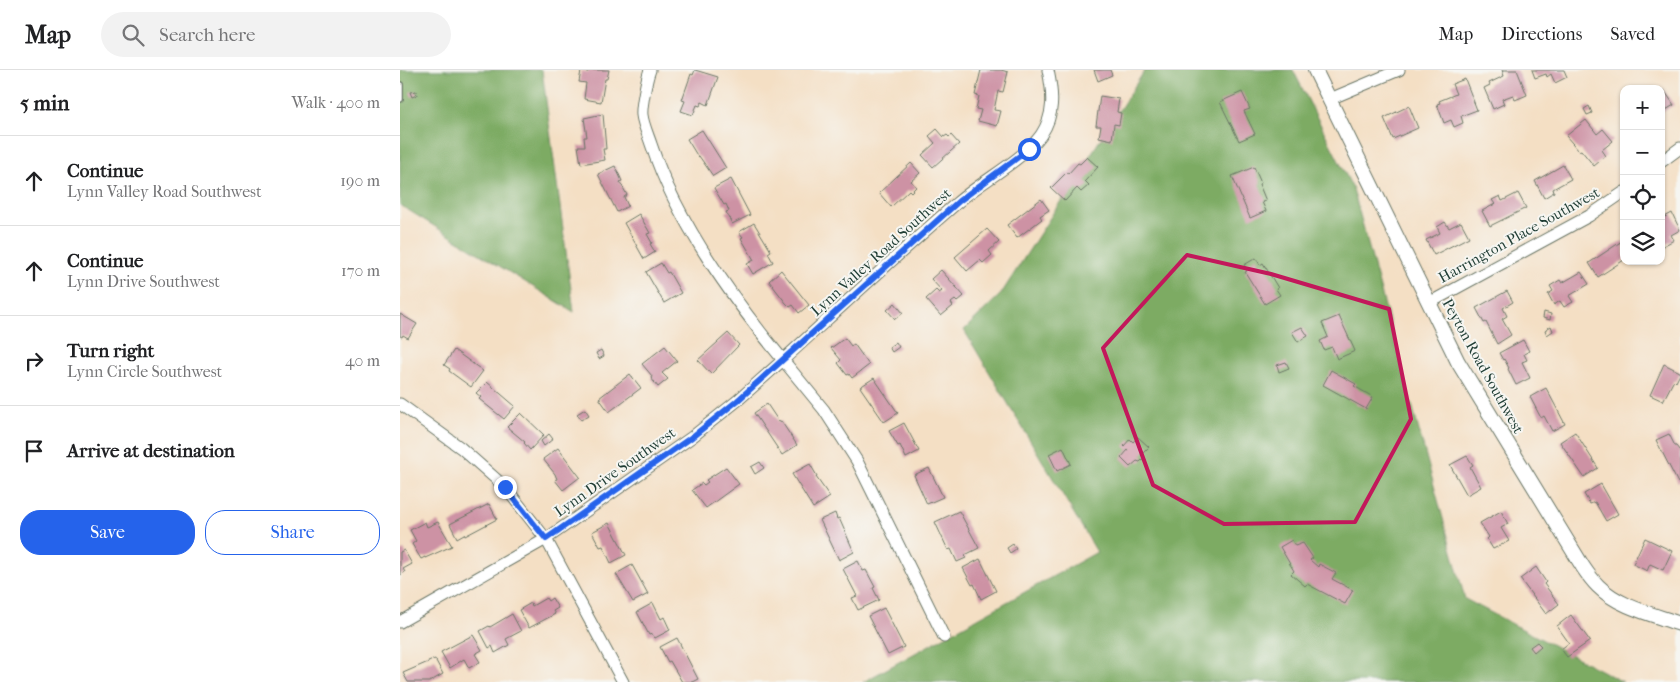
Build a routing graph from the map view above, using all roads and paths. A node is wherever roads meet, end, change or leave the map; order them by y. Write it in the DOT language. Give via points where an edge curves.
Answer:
graph roads {
  1 [pos="650,70"];
  2 [pos="1048,70"];
  3 [pos="1315,70"];
  4 [pos="1398,70"];
  5 [pos="400,84"];
  6 [pos="400,99"];
  7 [pos="1330,99"];
  8 [pos="1680,148"];
  9 [pos="1665,159"];
  10 [pos="1620,195"];
  11 [pos="1429,303"];
  12 [pos="783,360"];
  13 [pos="400,404"];
  14 [pos="546,539"];
  15 [pos="400,622"];
  16 [pos="1680,624"];
  17 [pos="944,637"];
  18 [pos="623,682"];
  1 -- 12 [label="street" via="642,115 670,190 728,289"];
  2 -- 12 [label="street, Lynn Valley Road Southwest" via="1053,93 1050,116 1041,135 1029,149 959,201"];
  3 -- 7 [label="street, Peyton Road Southwest"];
  4 -- 7 [label="street"];
  5 -- 6 [label="lane"];
  7 -- 11 [label="street, Peyton Road Southwest"];
  8 -- 9 [label="street"];
  10 -- 11 [label="street, Harrington Place Southwest" via="1589,216"];
  11 -- 16 [label="street, Peyton Road Southwest" via="1458,362 1582,567 1597,586 1614,598"];
  12 -- 14 [label="street, Lynn Drive Southwest" via="692,437"];
  12 -- 17 [label="street" via="824,410 857,461"];
  13 -- 14 [label="street" via="461,448 505,487"];
  14 -- 15 [label="street, Lynn Drive Southwest"];
  14 -- 18 [label="street"];
}
